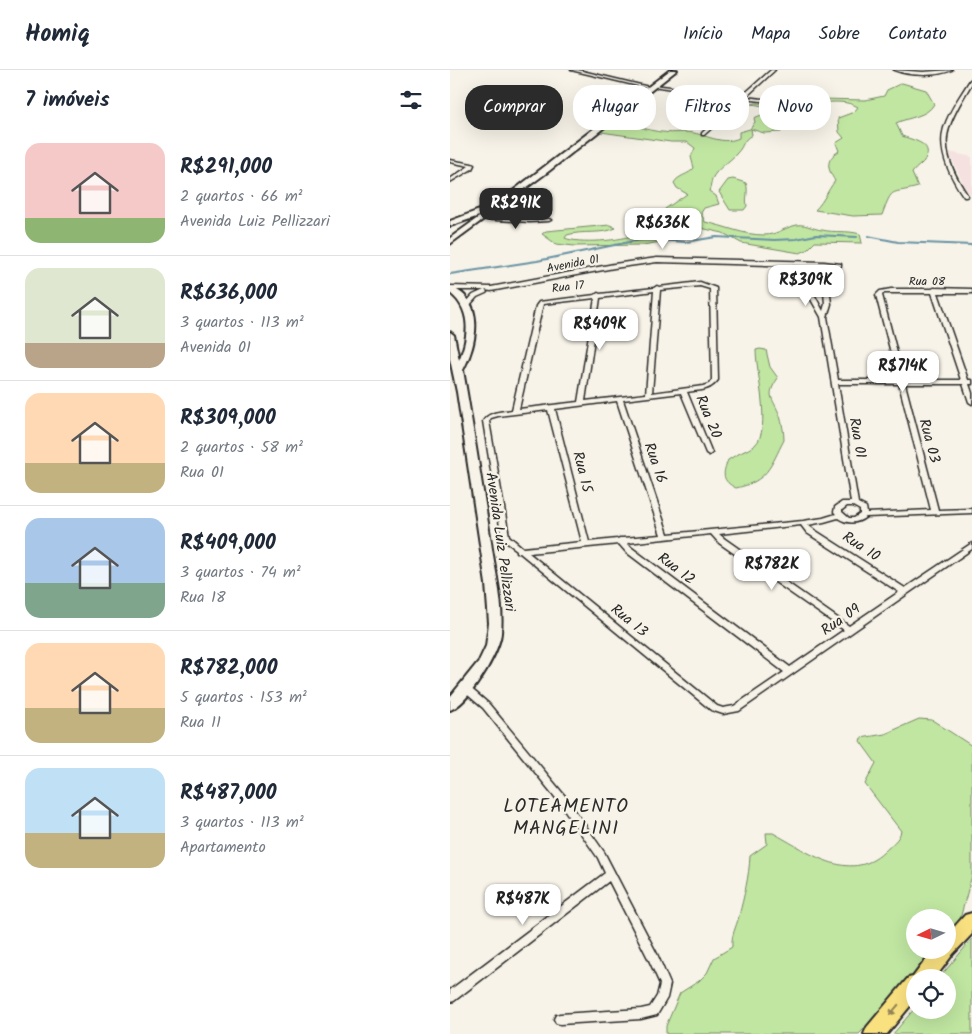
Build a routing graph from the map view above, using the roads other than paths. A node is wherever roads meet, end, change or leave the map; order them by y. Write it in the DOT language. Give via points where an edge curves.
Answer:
graph roads {
  1 [pos="573,70"];
  2 [pos="674,70"];
  3 [pos="773,70"];
  4 [pos="896,70"];
  5 [pos="950,70"];
  6 [pos="972,80"];
  7 [pos="643,85"];
  8 [pos="655,85"];
  9 [pos="749,92"];
  10 [pos="598,130"];
  11 [pos="708,130"];
  12 [pos="704,134"];
  13 [pos="450,161"];
  14 [pos="450,181"];
  15 [pos="966,196"];
  16 [pos="496,207"];
  17 [pos="481,218"];
  18 [pos="549,220"];
  19 [pos="450,224"];
  20 [pos="458,235"];
  21 [pos="450,242"];
  22 [pos="807,264"];
  23 [pos="824,264"];
  24 [pos="840,264"];
  25 [pos="810,283"];
  26 [pos="826,283"];
  27 [pos="450,288"];
  28 [pos="657,288"];
  29 [pos="491,289"];
  30 [pos="934,290"];
  31 [pos="972,290"];
  32 [pos="882,292"];
  33 [pos="598,295"];
  34 [pos="828,295"];
  35 [pos="812,296"];
  36 [pos="816,304"];
  37 [pos="828,304"];
  38 [pos="467,305"];
  39 [pos="824,317"];
  40 [pos="450,335"];
  41 [pos="451,339"];
  42 [pos="472,339"];
  43 [pos="458,370"];
  44 [pos="834,382"];
  45 [pos="900,382"];
  46 [pos="969,382"];
  47 [pos="684,391"];
  48 [pos="649,395"];
  49 [pos="619,399"];
  50 [pos="972,402"];
  51 [pos="581,404"];
  52 [pos="551,407"];
  53 [pos="515,412"];
  54 [pos="709,453"];
  55 [pos="855,504"];
  56 [pos="972,510"];
  57 [pos="935,511"];
  58 [pos="839,515"];
  59 [pos="864,515"];
  60 [pos="803,523"];
  61 [pos="713,532"];
  62 [pos="665,535"];
  63 [pos="620,540"];
  64 [pos="586,543"];
  65 [pos="972,545"];
  66 [pos="520,551"];
  67 [pos="905,592"];
  68 [pos="848,630"];
  69 [pos="790,672"];
  70 [pos="464,688"];
  71 [pos="450,705"];
  72 [pos="722,711"];
  73 [pos="611,874"];
  74 [pos="972,921"];
  75 [pos="956,938"];
  76 [pos="938,959"];
  77 [pos="929,969"];
  78 [pos="450,997"];
  79 [pos="906,997"];
  80 [pos="560,1019"];
  81 [pos="874,1034"];
  1 -- 7 [label="street"];
  2 -- 8 [label="main road"];
  3 -- 9 [label="street"];
  4 -- 5 [label="street" via="932,74"];
  6 -- 15 [label="street" via="946,130 946,154"];
  10 -- 16 [label="main road"];
  11 -- 12 [label="street"];
  13 -- 14 [label="street" via="472,165"];
  16 -- 17 [label="main road"];
  16 -- 19 [label="main road"];
  17 -- 18 [label="street"];
  17 -- 20 [label="main road"];
  19 -- 20 [label="main road" via="462,227"];
  20 -- 21 [label="main road"];
  22 -- 23 [label="street, Avenida 01"];
  22 -- 25 [label="street"];
  22 -- 29 [label="street, Avenida 01" via="657,260"];
  23 -- 24 [label="street, Avenida 01"];
  23 -- 26 [label="street"];
  25 -- 26 [label="street"];
  25 -- 35 [label="street"];
  26 -- 34 [label="street"];
  27 -- 29 [label="street, Avenida 01"];
  27 -- 38 [label="main road"];
  28 -- 33 [label="street, Rua 17"];
  28 -- 47 [label="street, Rua 17" via="700,284 710,285 715,290 714,383"];
  28 -- 48 [label="street"];
  29 -- 38 [label="street, Avenida 01" via="475,296"];
  30 -- 31 [label="street, Rua 08"];
  30 -- 32 [label="street, Rua 08"];
  30 -- 46 [label="street"];
  32 -- 45 [label="street, Rua 03" via="879,295"];
  33 -- 51 [label="street"];
  33 -- 53 [label="street, Rua 17" via="549,300 539,306"];
  34 -- 35 [label="street"];
  34 -- 37 [label="street"];
  35 -- 36 [label="street"];
  36 -- 37 [label="street"];
  36 -- 39 [label="street"];
  37 -- 39 [label="street"];
  38 -- 42 [label="main road"];
  39 -- 44 [label="street, Rua 01"];
  40 -- 41 [label="main road, Avenida Luiz Pellizzari"];
  41 -- 42 [label="main road"];
  41 -- 43 [label="main road, Avenida Luiz Pellizzari"];
  42 -- 43 [label="main road"];
  43 -- 70 [label="main road, Avenida Luiz Pellizzari" via="496,628 488,658"];
  44 -- 45 [label="street"];
  44 -- 55 [label="street, Rua 01"];
  45 -- 46 [label="street"];
  45 -- 57 [label="street, Rua 03"];
  46 -- 50 [label="street"];
  47 -- 48 [label="street"];
  47 -- 54 [label="street, Rua 20"];
  48 -- 49 [label="street"];
  49 -- 51 [label="street"];
  49 -- 62 [label="street, Rua 16"];
  51 -- 52 [label="street"];
  52 -- 53 [label="street"];
  52 -- 64 [label="street, Rua 15"];
  53 -- 66 [label="street, Rua 13" via="490,417 486,421 505,537"];
  55 -- 58 [label="street" via="841,506"];
  55 -- 59 [label="street" via="863,509"];
  56 -- 57 [label="street"];
  57 -- 59 [label="street"];
  58 -- 59 [label="street" via="852,520"];
  58 -- 60 [label="street"];
  60 -- 61 [label="street"];
  60 -- 67 [label="street, Rua 10" via="810,531"];
  61 -- 62 [label="street"];
  61 -- 68 [label="street" via="722,542"];
  62 -- 63 [label="street"];
  63 -- 64 [label="street"];
  63 -- 69 [label="street, Rua 12"];
  64 -- 66 [label="street"];
  65 -- 67 [label="street, Rua 09"];
  66 -- 72 [label="street, Rua 13" via="714,708"];
  67 -- 68 [label="street, Rua 09"];
  68 -- 69 [label="street, Rua 09"];
  69 -- 72 [label="street, Rua 09" via="736,709"];
  70 -- 71 [label="main road, Avenida Luiz Pellizzari"];
  70 -- 73 [label="street" via="486,706 562,799"];
  73 -- 78 [label="street"];
  73 -- 80 [label="street" via="664,984 662,998 653,1011 641,1014"];
  74 -- 75 [label="highway"];
  76 -- 77 [label="highway"];
  79 -- 81 [label="highway, one-way"];
}
